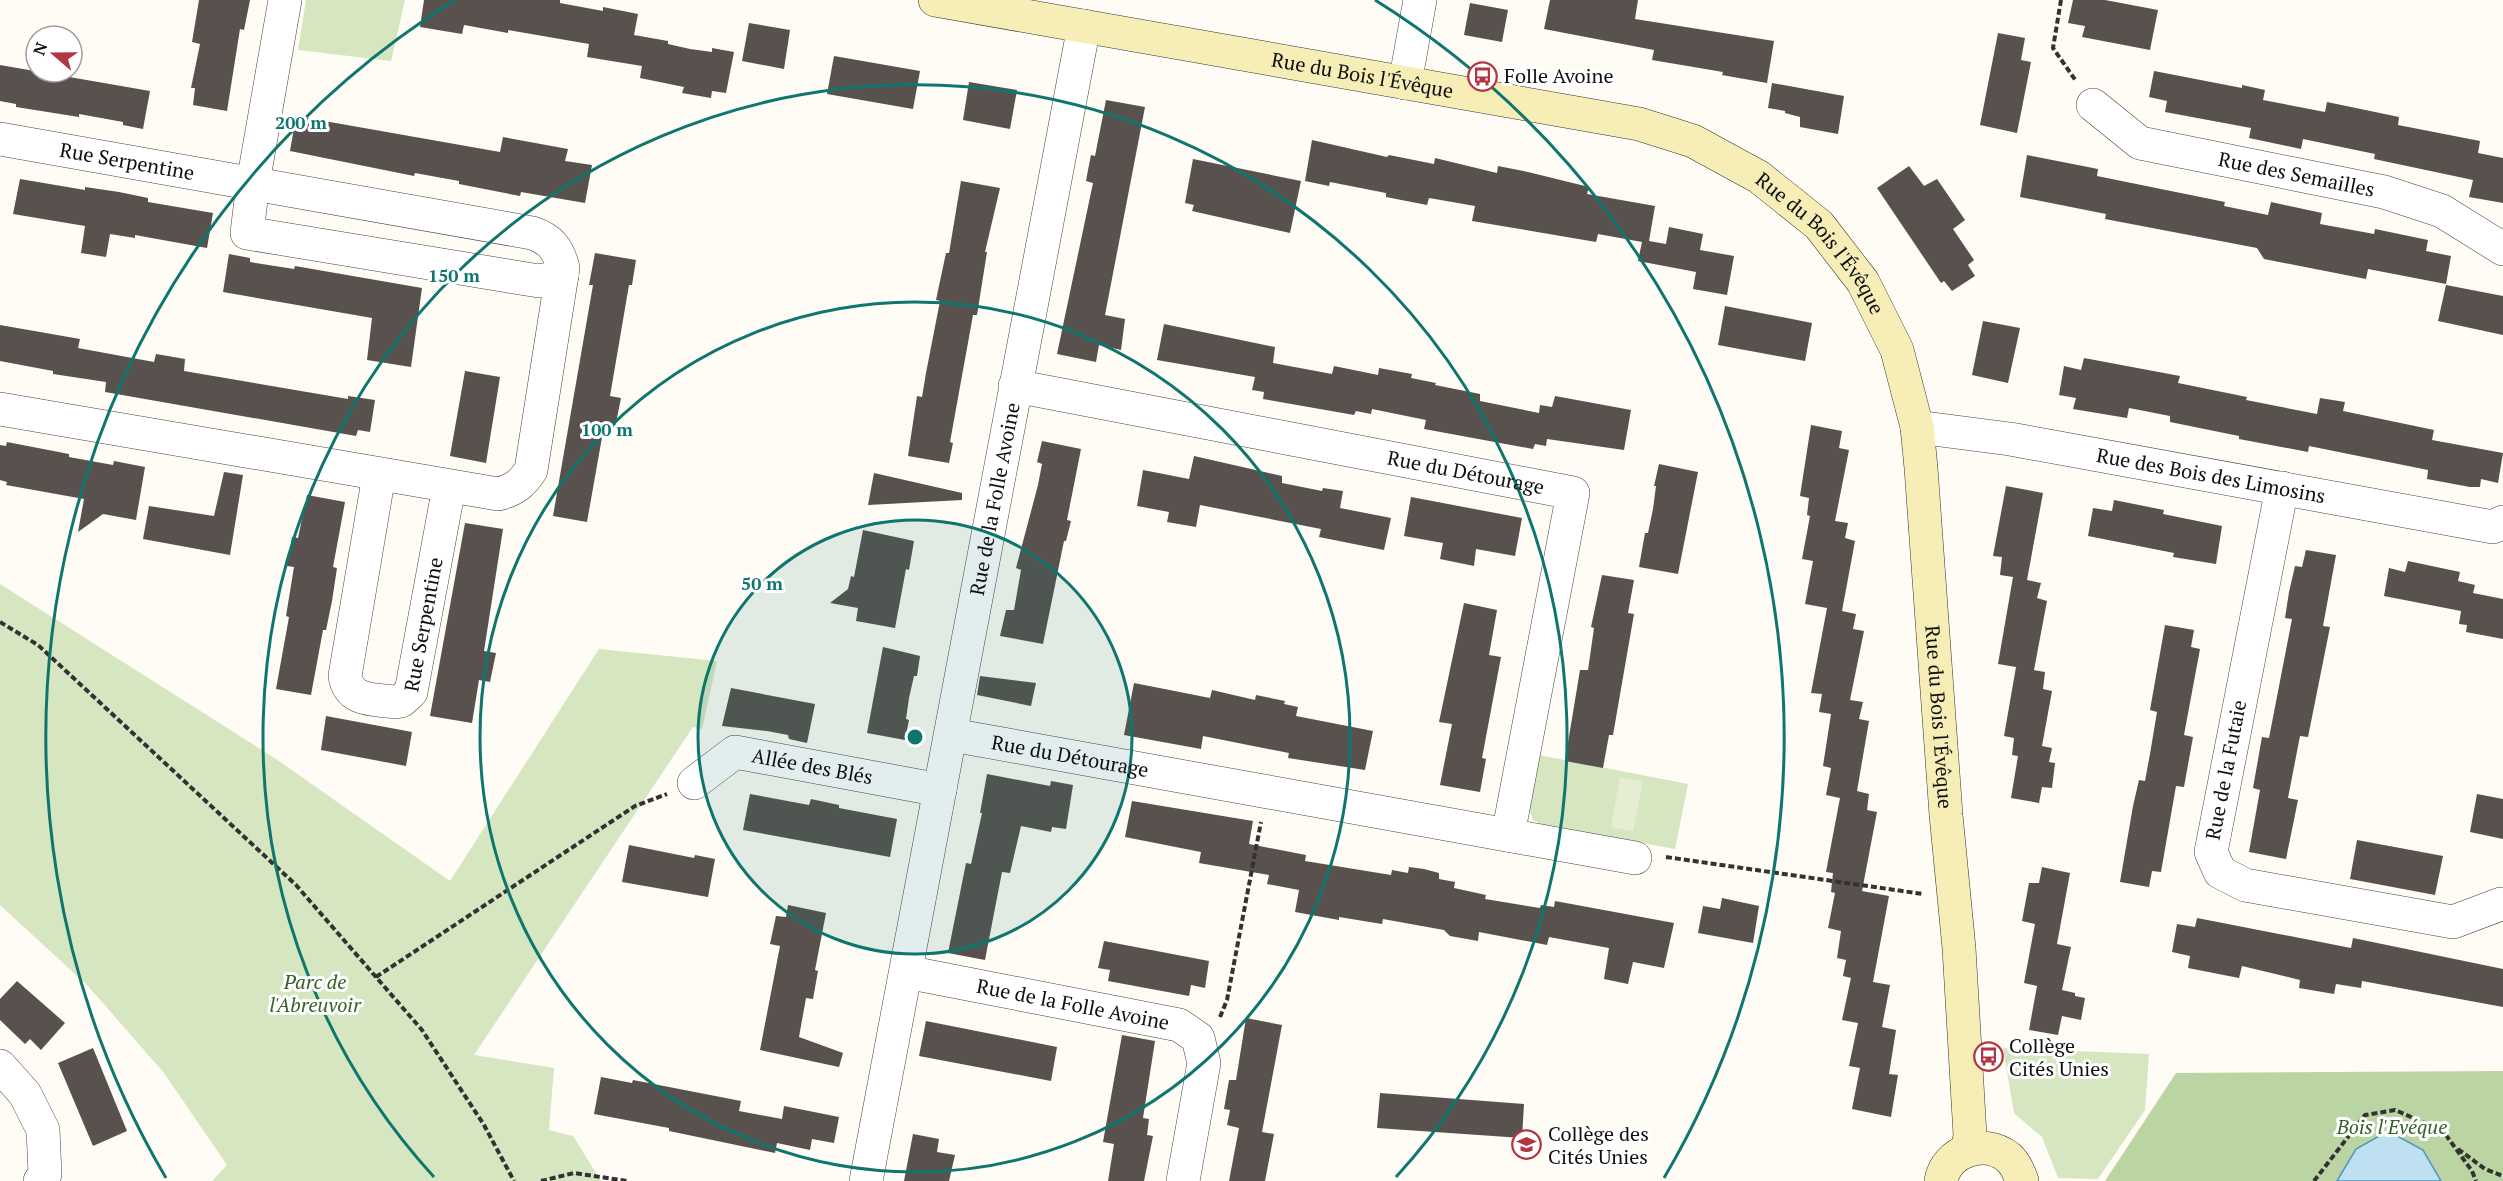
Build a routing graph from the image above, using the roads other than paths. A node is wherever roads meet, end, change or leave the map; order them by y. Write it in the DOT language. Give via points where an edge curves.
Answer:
graph roads {
  1 [pos="285,0"];
  2 [pos="935,0"];
  3 [pos="1420,0"];
  4 [pos="1084,26"];
  5 [pos="1405,83"];
  6 [pos="2093,105"];
  7 [pos="0,139"];
  8 [pos="253,183"];
  9 [pos="2503,249"];
  10 [pos="562,276"];
  11 [pos="1015,386"];
  12 [pos="0,409"];
  13 [pos="1917,427"];
  14 [pos="379,475"];
  15 [pos="449,487"];
  16 [pos="2282,488"];
  17 [pos="2500,528"];
  18 [pos="952,735"];
  19 [pos="694,783"];
  20 [pos="940,790"];
  21 [pos="1508,835"];
  22 [pos="1635,858"];
  23 [pos="2500,904"];
  24 [pos="906,972"];
  25 [pos="0,1066"];
  26 [pos="1968,1149"];
  27 [pos="40,1181"];
  28 [pos="866,1181"];
  29 [pos="1183,1181"];
  30 [pos="1941,1181"];
  31 [pos="2022,1181"];
  1 -- 8 [label="street"];
  2 -- 4 [label="street, Rue du Bois l'Évêque"];
  3 -- 5 [label="street"];
  4 -- 5 [label="street, Rue du Bois l'Évêque"];
  4 -- 11 [label="street, Rue de la Folle Avoine"];
  5 -- 13 [label="street, Rue du Bois l'Évêque" via="1639,124 1693,141 1759,177 1819,225 1863,282 1897,350"];
  6 -- 9 [label="street, Rue des Semailles" via="2140,143 2384,192 2442,211"];
  7 -- 8 [label="street, Rue Serpentine"];
  8 -- 10 [label="street, Rue Serpentine" via="532,232 550,241 557,250"];
  8 -- 10 [label="street" via="247,232 539,281"];
  10 -- 15 [label="street, Rue Serpentine" via="531,470 522,483 498,494"];
  11 -- 18 [label="street, Rue de la Folle Avoine"];
  11 -- 21 [label="street, Rue du Détourage" via="1573,493"];
  12 -- 14 [label="street, Rue Serpentine"];
  13 -- 16 [label="street, Rue des Bois des Limosins" via="2010,439"];
  13 -- 26 [label="street, Rue du Bois l'Évêque" via="1959,948"];
  14 -- 15 [label="street, Rue Serpentine"];
  14 -- 15 [label="street, Rue Serpentine" via="345,676 348,689 357,696 395,702 411,692"];
  16 -- 17 [label="street, Rue des Bois des Limosins"];
  16 -- 23 [label="street, Rue de la Futaie" via="2211,852 2220,872 2245,885 2453,922"];
  18 -- 20 [label="street, Rue de la Folle Avoine"];
  18 -- 21 [label="street, Rue du Détourage"];
  19 -- 20 [label="street, Allée des Blés" via="735,752"];
  20 -- 24 [label="street, Rue de la Folle Avoine"];
  21 -- 22 [label="street, Rue du Détourage"];
  24 -- 28 [label="street, Rue de la Folle Avoine"];
  24 -- 29 [label="street, Rue de la Folle Avoine" via="1179,1025 1198,1038 1204,1063"];
  25 -- 27 [label="street" via="25,1094 43,1130 45,1173"];
  26 -- 30 [label="street" via="1947,1165"];
  26 -- 31 [label="street" via="1982,1147 2008,1157"];
}
